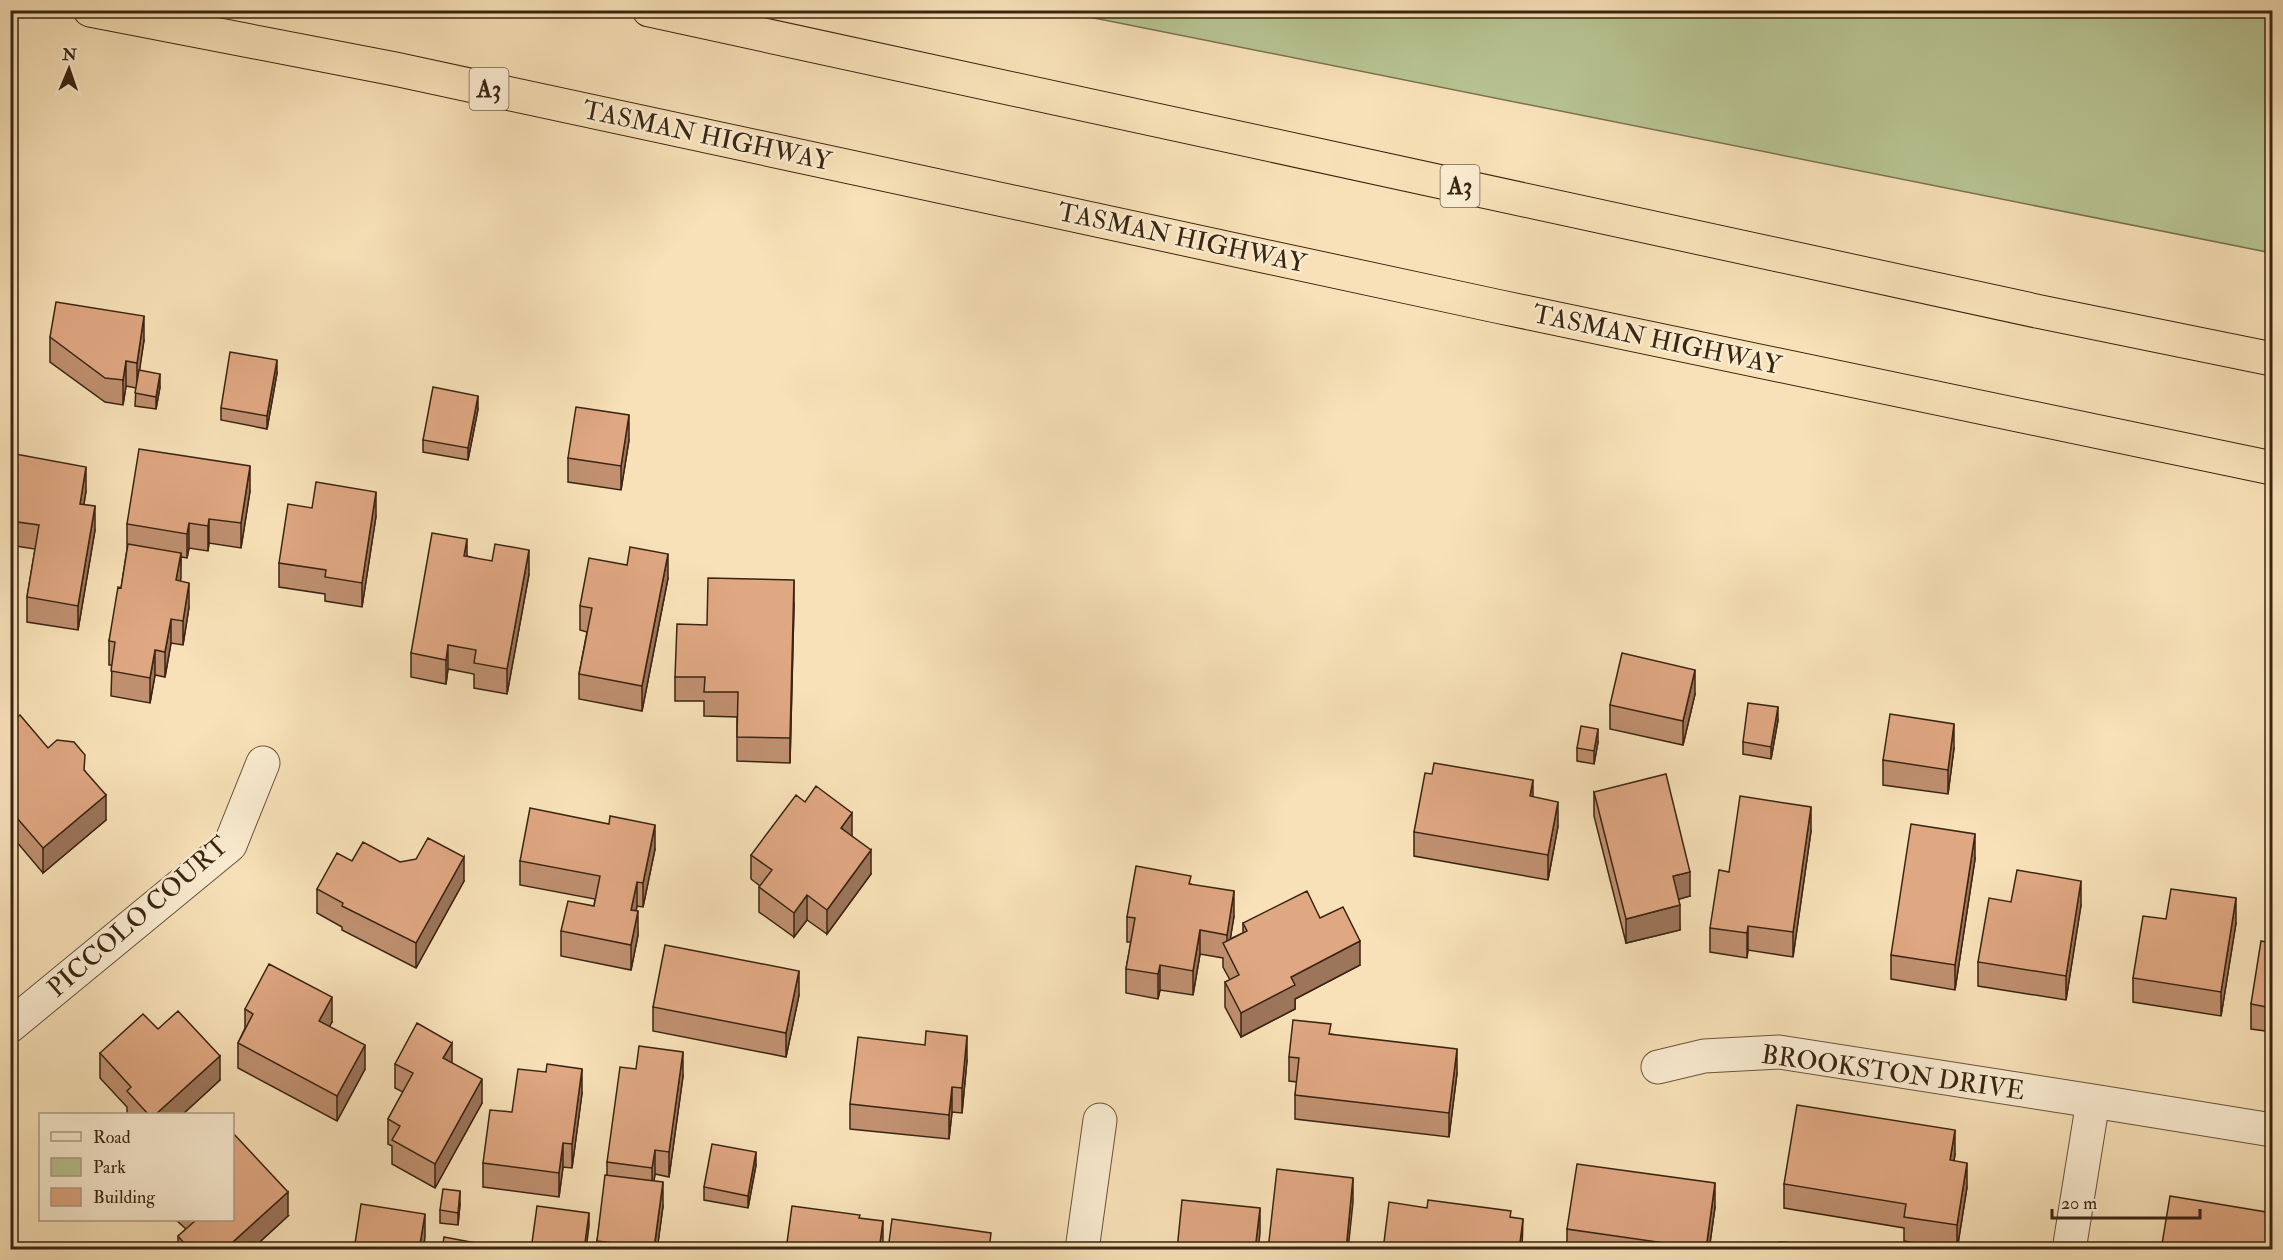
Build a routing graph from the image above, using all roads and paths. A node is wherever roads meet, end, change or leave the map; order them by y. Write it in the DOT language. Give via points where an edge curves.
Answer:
graph roads {
  1 [pos="90,10"];
  2 [pos="649,10"];
  3 [pos="2272,359"];
  4 [pos="2272,468"];
  5 [pos="263,763"];
  6 [pos="10,1026"];
  7 [pos="1658,1067"];
  8 [pos="2093,1101"];
  9 [pos="1100,1120"];
  10 [pos="2272,1130"];
  11 [pos="1082,1250"];
  12 [pos="2068,1250"];
  1 -- 4 [label="highway, TASMAN HIGHWAY / A3" via="395,69"];
  2 -- 3 [label="highway, A3"];
  5 -- 6 [label="street, PICCOLO COURT" via="230,844"];
  7 -- 8 [label="street, BROOKSTON DRIVE" via="1704,1056 1779,1052"];
  8 -- 10 [label="street, BROOKSTON DRIVE"];
  8 -- 12 [label="street"];
  9 -- 11 [label="street"];
}
